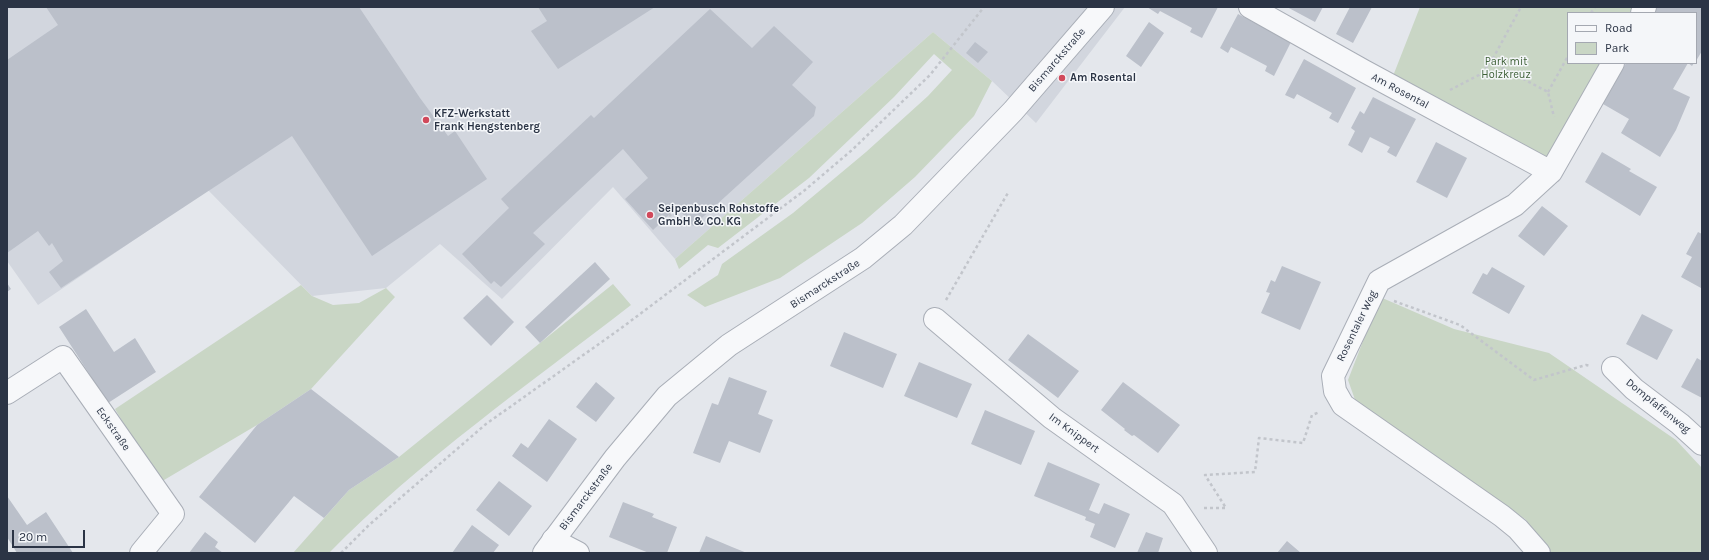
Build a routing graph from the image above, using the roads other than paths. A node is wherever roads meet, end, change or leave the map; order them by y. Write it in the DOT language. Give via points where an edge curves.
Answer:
graph roads {
  1 [pos="1103,7"];
  2 [pos="1250,7"];
  3 [pos="1612,64"];
  4 [pos="1551,172"];
  5 [pos="935,319"];
  6 [pos="1613,368"];
  7 [pos="7,393"];
  8 [pos="1702,444"];
  9 [pos="548,546"];
  10 [pos="141,553"];
  11 [pos="578,553"];
  12 [pos="1206,553"];
  13 [pos="1539,553"];
  1 -- 9 [label="street, Bismarckstraße" via="1013,111 903,225 863,258 729,345 667,396 615,458"];
  2 -- 4 [label="street, Am Rosental"];
  3 -- 4 [label="street, Rosentaler Weg"];
  4 -- 13 [label="street, Rosentaler Weg" via="1515,205 1379,281 1333,376 1335,391 1343,405 1502,516 1518,529"];
  5 -- 12 [label="street, Im Knippert" via="1052,418 1173,504"];
  6 -- 8 [label="street, Dompfaffenweg" via="1634,389"];
  7 -- 10 [label="street, Eckstraße" via="63,357 173,514"];
  9 -- 11 [label="street"];
}
